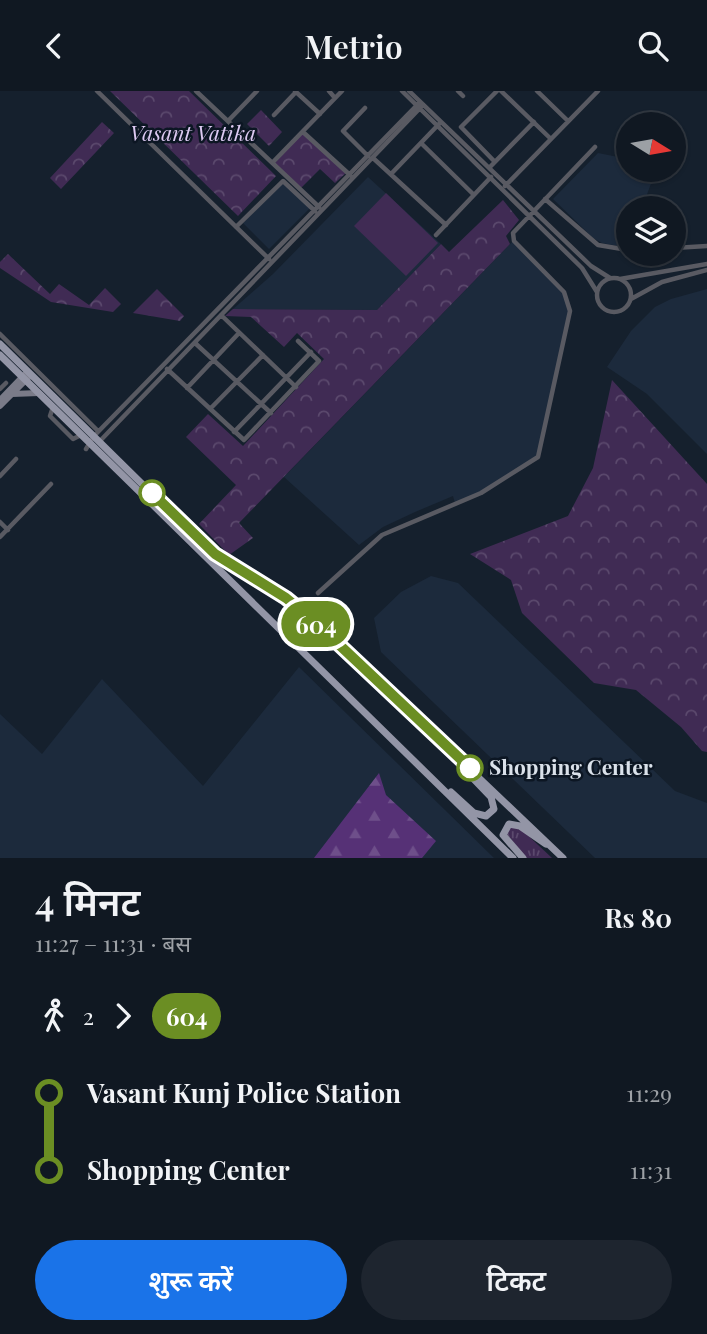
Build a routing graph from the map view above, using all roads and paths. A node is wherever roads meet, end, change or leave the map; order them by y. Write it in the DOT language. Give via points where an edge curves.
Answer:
graph roads {
  1 [pos="97,91"];
  2 [pos="197,91"];
  3 [pos="257,91"];
  4 [pos="296,91"];
  5 [pos="329,91"];
  6 [pos="342,91"];
  7 [pos="402,91"];
  8 [pos="409,91"];
  9 [pos="458,91"];
  10 [pos="501,91"];
  11 [pos="537,91"];
  12 [pos="598,91"];
  13 [pos="463,96"];
  14 [pos="335,98"];
  15 [pos="420,105"];
  16 [pos="365,108"];
  17 [pos="320,114"];
  18 [pos="274,115"];
  19 [pos="228,121"];
  20 [pos="568,121"];
  21 [pos="534,123"];
  22 [pos="439,124"];
  23 [pos="303,132"];
  24 [pos="551,139"];
  25 [pos="421,143"];
  26 [pos="595,147"];
  27 [pos="370,157"];
  28 [pos="273,162"];
  29 [pos="495,162"];
  30 [pos="489,168"];
  31 [pos="391,174"];
  32 [pos="350,175"];
  33 [pos="492,175"];
  34 [pos="504,187"];
  35 [pos="474,195"];
  36 [pos="545,199"];
  37 [pos="317,209"];
  38 [pos="532,213"];
  39 [pos="446,225"];
  40 [pos="236,226"];
  41 [pos="436,235"];
  42 [pos="707,246"];
  43 [pos="686,247"];
  44 [pos="616,248"];
  45 [pos="269,259"];
  46 [pos="707,264"];
  47 [pos="707,270"];
  48 [pos="610,278"];
  49 [pos="620,279"];
  50 [pos="597,292"];
  51 [pos="631,299"];
  52 [pos="221,315"];
  53 [pos="203,330"];
  54 [pos="239,333"];
  55 [pos="0,334"];
  56 [pos="298,341"];
  57 [pos="195,343"];
  58 [pos="0,344"];
  59 [pos="311,352"];
  60 [pos="0,355"];
  61 [pos="262,355"];
  62 [pos="213,360"];
  63 [pos="166,368"];
  64 [pos="27,377"];
  65 [pos="286,378"];
  66 [pos="237,382"];
  67 [pos="6,383"];
  68 [pos="296,387"];
  69 [pos="187,388"];
  70 [pos="0,389"];
  71 [pos="39,393"];
  72 [pos="12,394"];
  73 [pos="0,400"];
  74 [pos="59,402"];
  75 [pos="261,404"];
  76 [pos="0,406"];
  77 [pos="210,409"];
  78 [pos="271,413"];
  79 [pos="234,432"];
  80 [pos="94,439"];
  81 [pos="16,459"];
  82 [pos="0,476"];
  83 [pos="51,484"];
  84 [pos="0,522"];
  85 [pos="8,530"];
  86 [pos="0,537"];
  87 [pos="318,593"];
  88 [pos="427,731"];
  89 [pos="410,757"];
  90 [pos="551,846"];
  91 [pos="513,858"];
  92 [pos="523,858"];
  93 [pos="563,858"];
  1 -- 40 [label="street"];
  2 -- 19 [label="street"];
  3 -- 19 [label="street"];
  4 -- 17 [label="street"];
  4 -- 18 [label="street"];
  5 -- 14 [label="street"];
  6 -- 14 [label="street"];
  7 -- 15 [label="street"];
  8 -- 15 [label="street"];
  9 -- 13 [label="street"];
  10 -- 21 [label="street"];
  10 -- 29 [label="street" via="461,127"];
  11 -- 20 [label="street"];
  12 -- 20 [label="street"];
  14 -- 17 [label="street"];
  15 -- 22 [label="street"];
  15 -- 27 [label="street"];
  16 -- 27 [label="street" via="344,131"];
  17 -- 23 [label="street"];
  19 -- 28 [label="street"];
  20 -- 24 [label="street"];
  21 -- 24 [label="street"];
  21 -- 29 [label="street"];
  22 -- 25 [label="street"];
  22 -- 30 [label="street"];
  22 -- 33 [label="street"];
  23 -- 28 [label="street"];
  23 -- 32 [label="street"];
  24 -- 34 [label="street"];
  25 -- 31 [label="street"];
  25 -- 35 [label="street"];
  26 -- 36 [label="street"];
  27 -- 31 [label="street"];
  27 -- 32 [label="street"];
  27 -- 52 [label="street"];
  28 -- 37 [label="street"];
  29 -- 30 [label="street"];
  30 -- 33 [label="street"];
  31 -- 39 [label="street"];
  32 -- 37 [label="street"];
  33 -- 34 [label="street"];
  33 -- 35 [label="street"];
  34 -- 38 [label="street"];
  35 -- 39 [label="street"];
  36 -- 38 [label="street"];
  36 -- 44 [label="street" via="598,245"];
  37 -- 40 [label="street" via="283,181"];
  37 -- 45 [label="street"];
  38 -- 48 [label="street"];
  38 -- 50 [label="street" via="582,268"];
  38 -- 87 [label="street" via="515,230 514,241 564,292 570,311 538,457 481,493 382,535"];
  39 -- 41 [label="street"];
  40 -- 45 [label="street"];
  42 -- 43 [label="street"];
  45 -- 53 [label="street"];
  46 -- 49 [label="street"];
  47 -- 51 [label="street" via="662,282"];
  48 -- 49 [label="street"];
  48 -- 50 [label="street"];
  49 -- 51 [label="street" via="629,287"];
  50 -- 51 [label="street" via="599,304 610,312 624,309"];
  52 -- 53 [label="street"];
  52 -- 54 [label="street"];
  53 -- 57 [label="street"];
  53 -- 63 [label="street"];
  54 -- 61 [label="street"];
  54 -- 62 [label="street"];
  55 -- 64 [label="street"];
  56 -- 59 [label="street"];
  57 -- 62 [label="street"];
  57 -- 63 [label="street"];
  58 -- 64 [label="main road"];
  59 -- 65 [label="street"];
  59 -- 68 [label="street" via="319,361"];
  60 -- 64 [label="main road"];
  61 -- 65 [label="street"];
  61 -- 66 [label="street"];
  62 -- 66 [label="street"];
  62 -- 69 [label="street"];
  63 -- 69 [label="street"];
  63 -- 80 [label="street"];
  63 -- 80 [label="street"];
  64 -- 71 [label="main road"];
  64 -- 72 [label="street"];
  64 -- 73 [label="street"];
  64 -- 74 [label="main road"];
  65 -- 68 [label="street"];
  65 -- 75 [label="street"];
  66 -- 75 [label="street"];
  66 -- 77 [label="street"];
  67 -- 70 [label="street"];
  68 -- 78 [label="street"];
  69 -- 77 [label="street"];
  71 -- 72 [label="street"];
  71 -- 74 [label="main road"];
  72 -- 76 [label="street"];
  74 -- 80 [label="main road"];
  74 -- 80 [label="main road" via="81,435"];
  75 -- 78 [label="street"];
  75 -- 79 [label="street"];
  77 -- 79 [label="street"];
  78 -- 79 [label="street" via="246,439"];
  80 -- 88 [label="main road" via="201,542 291,602"];
  80 -- 89 [label="main road"];
  81 -- 82 [label="street"];
  83 -- 85 [label="street"];
  84 -- 85 [label="street"];
  85 -- 86 [label="street"];
  88 -- 89 [label="main road" via="491,797 494,809 486,816 474,813"];
  88 -- 90 [label="main road"];
  89 -- 91 [label="main road"];
  90 -- 92 [label="main road" via="509,824 503,835"];
  90 -- 93 [label="main road"];
}
